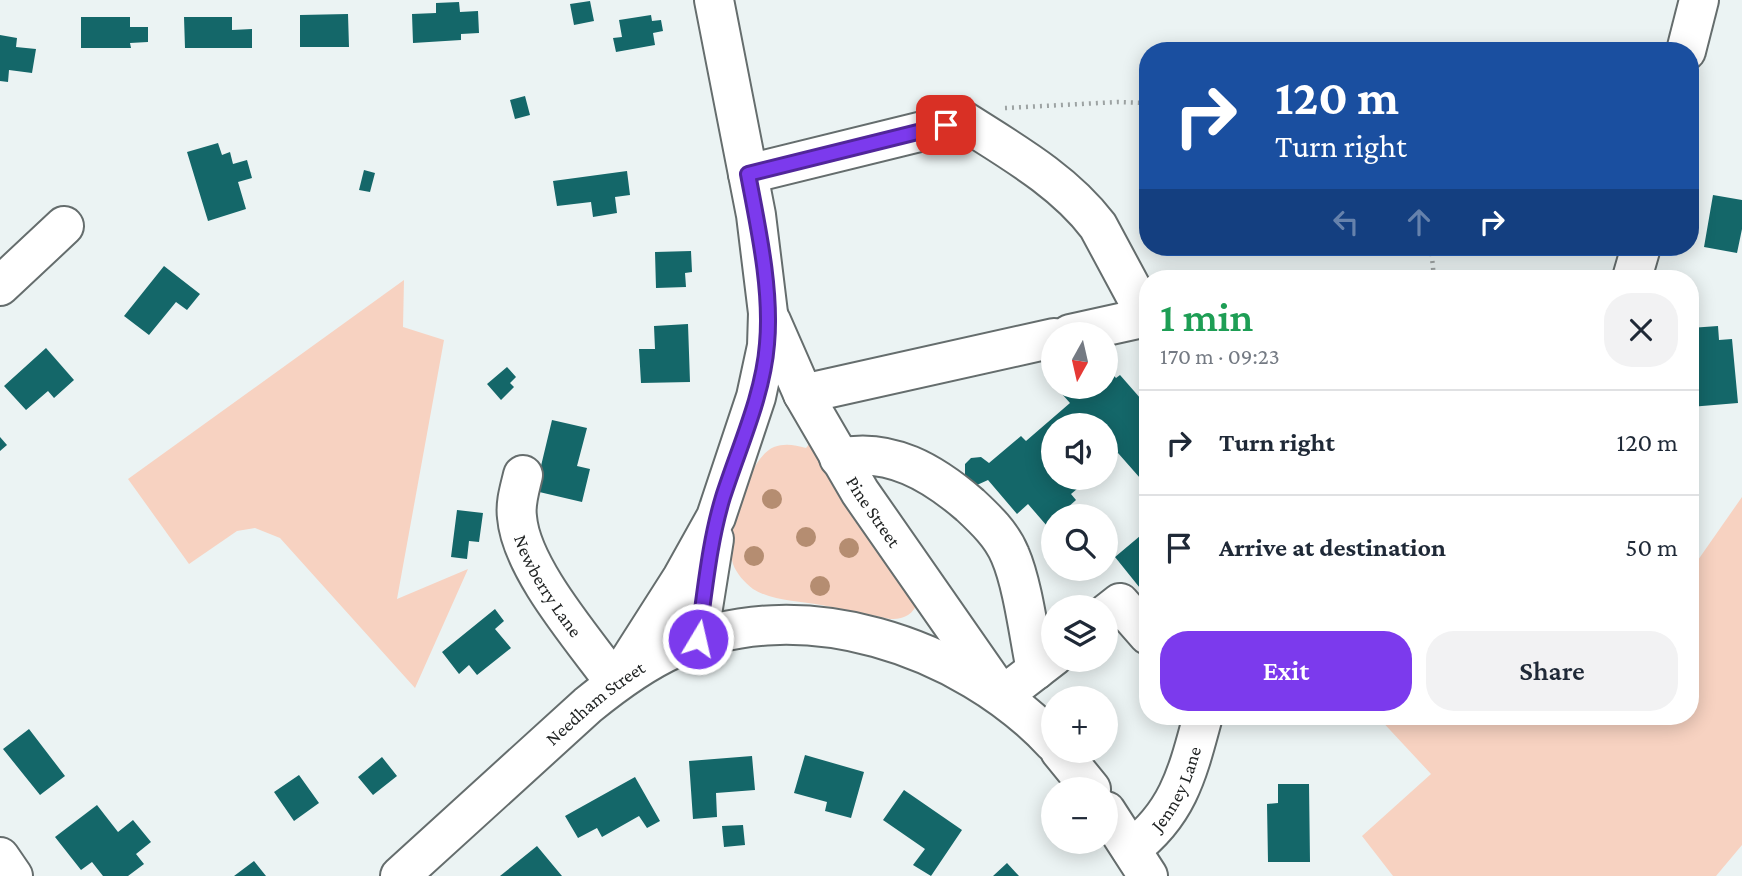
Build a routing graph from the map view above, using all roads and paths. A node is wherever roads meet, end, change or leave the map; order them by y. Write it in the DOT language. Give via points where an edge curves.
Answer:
graph roads {
  1 [pos="713,0"];
  2 [pos="1699,0"];
  3 [pos="1688,42"];
  4 [pos="1139,103"];
  5 [pos="964,121"];
  6 [pos="748,174"];
  7 [pos="64,226"];
  8 [pos="0,286"];
  9 [pos="1139,303"];
  10 [pos="768,313"];
  11 [pos="1139,320"];
  12 [pos="1118,324"];
  13 [pos="1041,341"];
  14 [pos="803,394"];
  15 [pos="839,458"];
  16 [pos="523,475"];
  17 [pos="723,499"];
  18 [pos="1118,605"];
  19 [pos="1139,625"];
  20 [pos="698,639"];
  21 [pos="1041,653"];
  22 [pos="1041,665"];
  23 [pos="615,683"];
  24 [pos="1002,696"];
  25 [pos="1201,725"];
  26 [pos="1041,731"];
  27 [pos="1070,763"];
  28 [pos="1081,777"];
  29 [pos="1118,829"];
  30 [pos="0,857"];
  31 [pos="1140,863"];
  32 [pos="13,876"];
  33 [pos="400,876"];
  1 -- 6 [label="street, Pine Street"];
  2 -- 3 [label="street"];
  4 -- 5 [label="path" via="1000,108"];
  5 -- 6 [label="street"];
  5 -- 9 [label="street" via="1059,187 1089,214"];
  6 -- 10 [label="street, Pine Street"];
  7 -- 8 [label="street"];
  10 -- 14 [label="street, Pine Street"];
  10 -- 17 [label="street, Pine Street" via="761,379"];
  11 -- 12 [label="street"];
  13 -- 14 [label="street"];
  14 -- 15 [label="street, Pine Street"];
  15 -- 21 [label="street" via="878,456 912,465 946,485 992,527 1010,554"];
  15 -- 24 [label="street, Pine Street"];
  16 -- 23 [label="street, Newberry Lane" via="516,516 528,556"];
  17 -- 20 [label="street, Pine Street"];
  17 -- 23 [label="street, Pine Street" via="686,571"];
  18 -- 19 [label="street"];
  20 -- 23 [label="street, Needham Street" via="652,659"];
  20 -- 24 [label="street, Needham Street" via="759,625 839,630 933,658"];
  22 -- 24 [label="street"];
  23 -- 33 [label="street, Needham Street"];
  24 -- 26 [label="street, Needham Street"];
  25 -- 31 [label="street, Jenney Lane" via="1174,803 1155,829"];
  27 -- 28 [label="street"];
  29 -- 31 [label="street"];
  30 -- 32 [label="street"];
}
